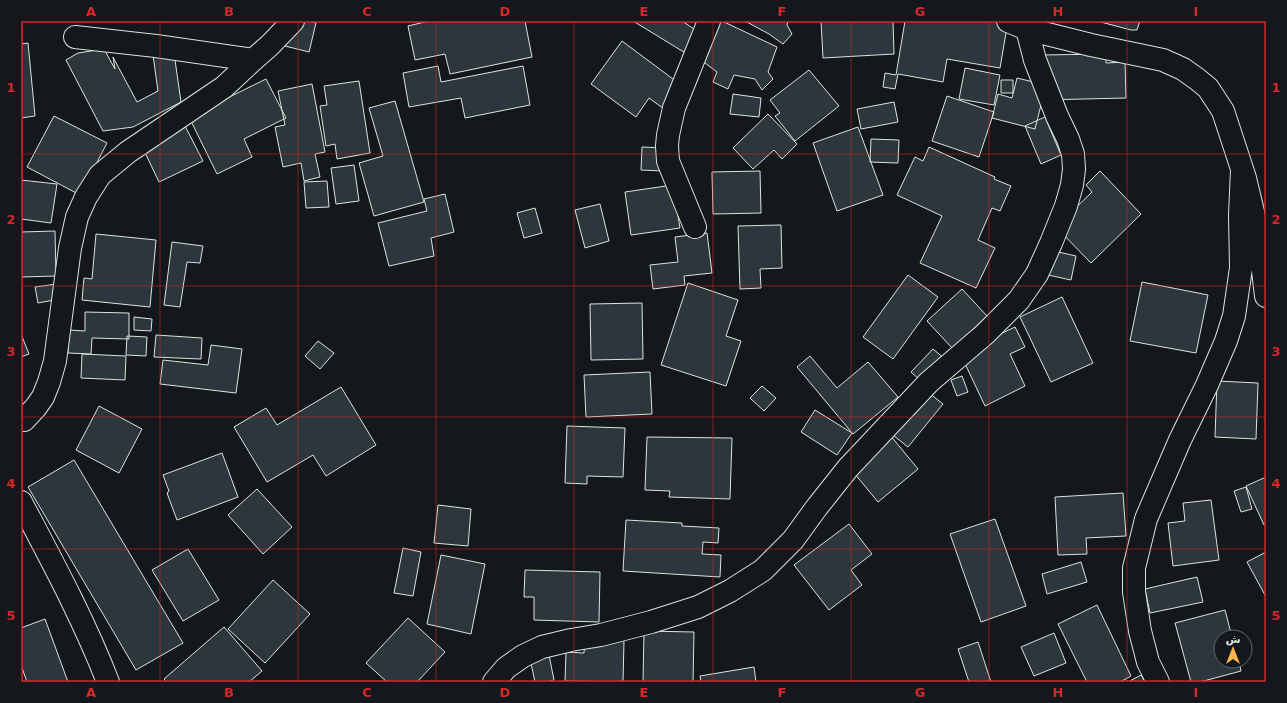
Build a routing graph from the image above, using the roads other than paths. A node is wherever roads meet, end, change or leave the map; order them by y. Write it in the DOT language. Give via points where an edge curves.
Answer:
graph roads {
  1 [pos="293,21"];
  2 [pos="709,21"];
  3 [pos="1018,25"];
  4 [pos="75,36"];
  5 [pos="253,60"];
  6 [pos="1242,169"];
  7 [pos="695,227"];
  8 [pos="1266,296"];
  9 [pos="22,423"];
  10 [pos="21,502"];
  11 [pos="108,682"];
  12 [pos="494,682"];
  13 [pos="1158,682"];
  1 -- 5 [label="street"];
  2 -- 7 [label="street" via="674,108 667,146 668,160"];
  3 -- 6 [label="street" via="1091,45 1163,60 1183,69 1208,88 1223,111"];
  3 -- 12 [label="street" via="1068,139 1074,169 1066,206 1051,243 1037,274 1019,300 985,334 929,382 848,468 793,540 763,570 698,607 651,622 542,648 506,668"];
  4 -- 5 [label="street"];
  5 -- 9 [label="street" via="224,87 128,152 100,175 76,216 55,361 49,382 43,397"];
  6 -- 8 [label="street" via="1259,237"];
  6 -- 13 [label="street" via="1241,268 1234,316 1207,385 1146,519 1134,568 1134,592 1140,631 1148,662"];
  10 -- 11 [label="street" via="72,600"];
}
